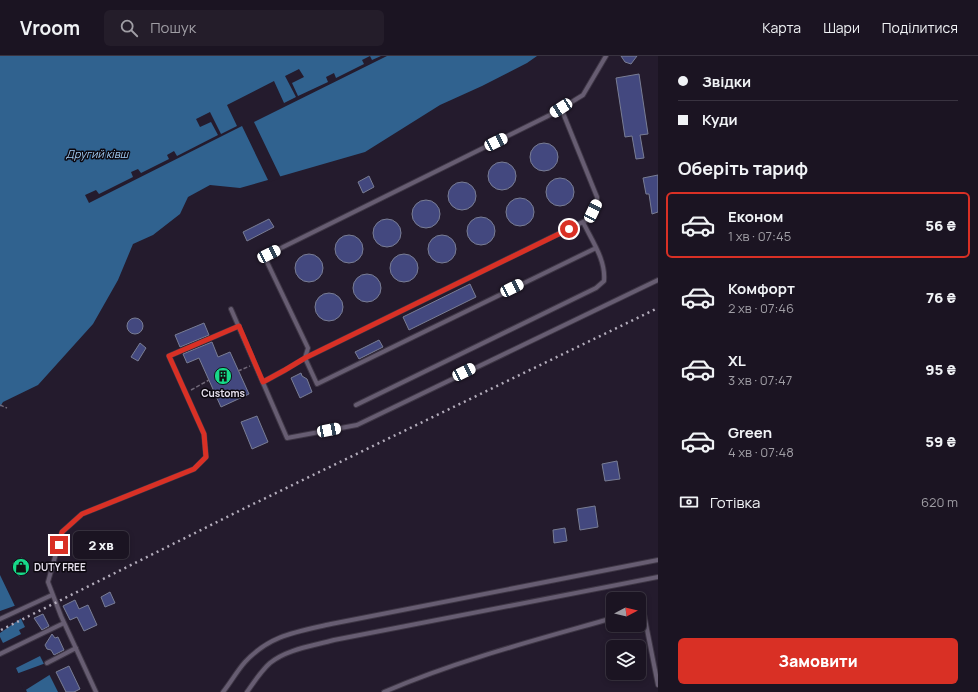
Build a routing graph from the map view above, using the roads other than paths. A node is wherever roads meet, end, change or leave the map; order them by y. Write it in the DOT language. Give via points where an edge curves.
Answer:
graph roads {
  1 [pos="606,56"];
  2 [pos="561,108"];
  3 [pos="583,222"];
  4 [pos="596,248"];
  5 [pos="658,280"];
  6 [pos="232,309"];
  7 [pos="239,326"];
  8 [pos="305,358"];
  9 [pos="263,382"];
  10 [pos="356,405"];
  11 [pos="658,560"];
  12 [pos="658,578"];
  13 [pos="52,595"];
  14 [pos="0,619"];
  15 [pos="606,620"];
  16 [pos="64,624"];
  17 [pos="646,624"];
  18 [pos="76,648"];
  19 [pos="0,654"];
  20 [pos="47,663"];
  21 [pos="658,685"];
  22 [pos="96,692"];
  23 [pos="223,692"];
  24 [pos="247,692"];
  25 [pos="384,692"];
  1 -- 2 [label="lane" via="583,95"];
  2 -- 3 [label="lane" via="597,197 597,203 589,219"];
  2 -- 8 [label="lane" via="269,254 267,262 308,348"];
  3 -- 4 [label="lane"];
  3 -- 8 [label="lane"];
  4 -- 8 [label="lane" via="317,384"];
  4 -- 10 [label="lane" via="605,272 604,281 596,288"];
  5 -- 9 [label="lane" via="357,425 287,438"];
  6 -- 7 [label="lane"];
  7 -- 9 [label="lane"];
  7 -- 13 [label="lane" via="169,356 204,434 206,457 194,469 82,514 62,532 48,582"];
  8 -- 9 [label="lane"];
  11 -- 23 [label="lane" via="281,636 254,654"];
  12 -- 24 [label="lane" via="334,640 290,652 270,663"];
  13 -- 14 [label="lane"];
  13 -- 16 [label="lane"];
  15 -- 25 [label="lane" via="470,660"];
  16 -- 18 [label="lane"];
  16 -- 19 [label="lane"];
  17 -- 21 [label="lane"];
  18 -- 20 [label="lane"];
  18 -- 22 [label="lane"];
}
